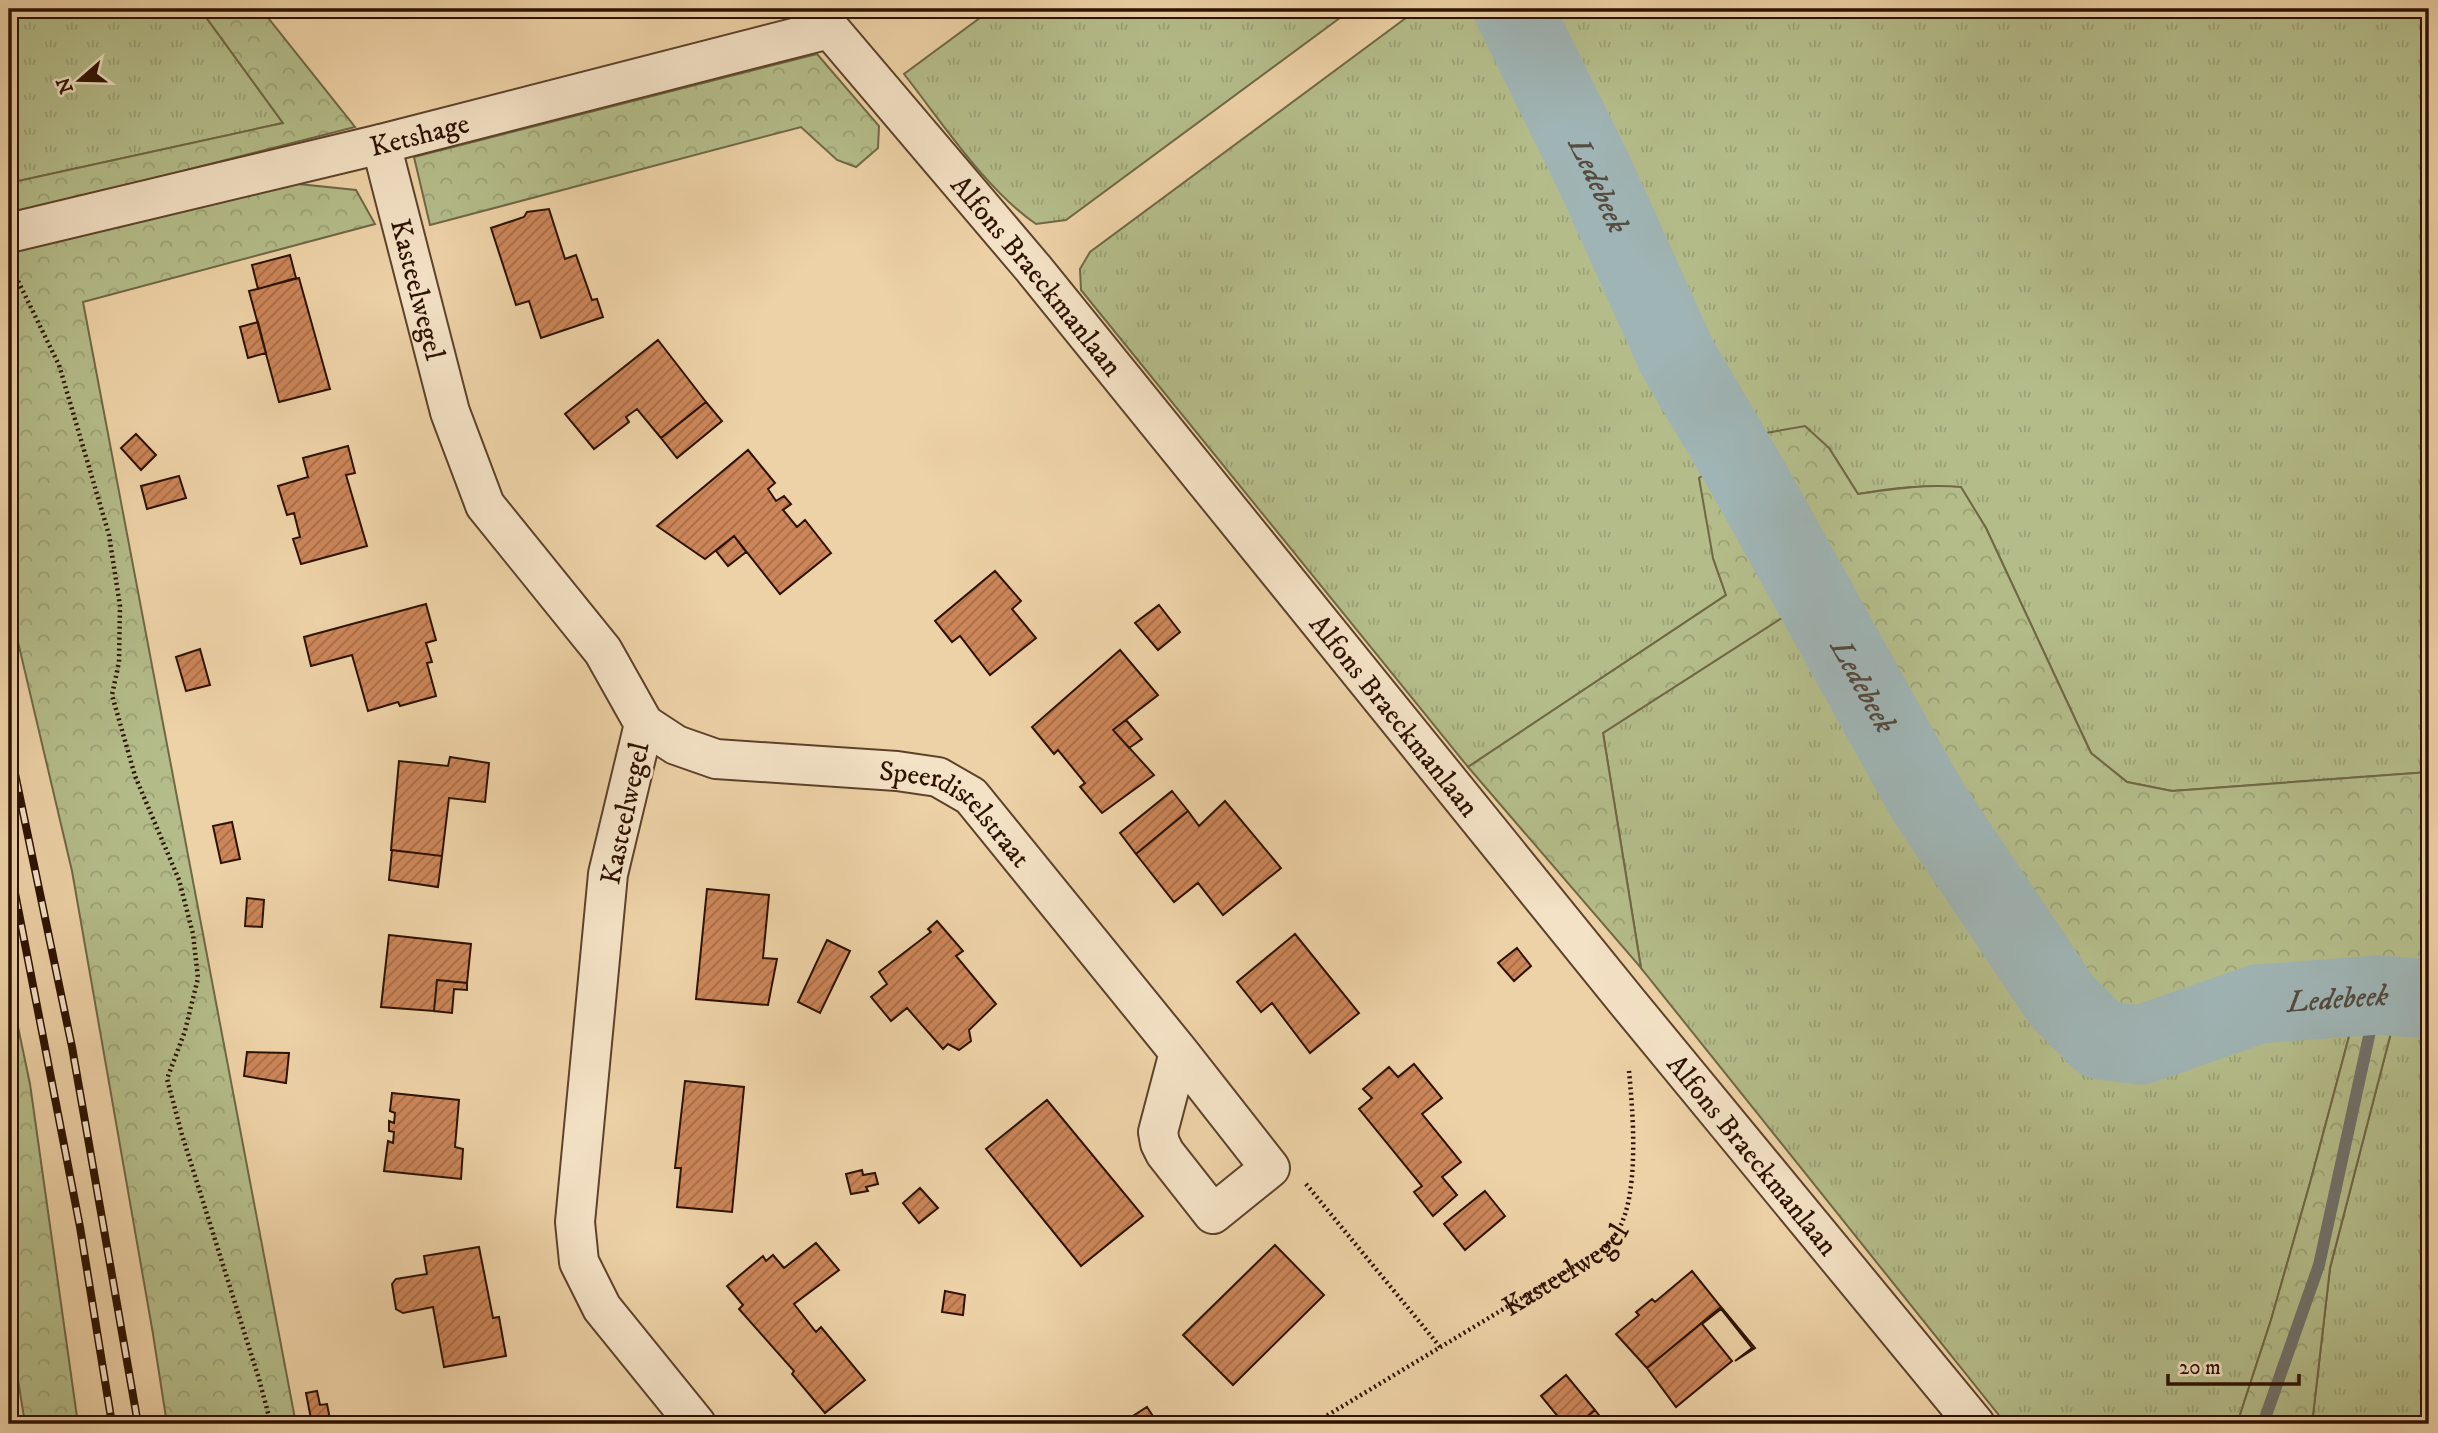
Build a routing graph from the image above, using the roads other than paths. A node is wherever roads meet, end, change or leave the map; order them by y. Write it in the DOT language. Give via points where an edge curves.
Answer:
graph roads {
  1 [pos="821,19"];
  2 [pos="381,144"];
  3 [pos="9,233"];
  4 [pos="644,724"];
  5 [pos="1179,1052"];
  6 [pos="696,1424"];
  7 [pos="1975,1424"];
  1 -- 2 [label="street, Ketshage"];
  1 -- 7 [label="street, Alfons Braeckmanlaan" via="1033,268"];
  2 -- 3 [label="street, Ketshage"];
  2 -- 4 [label="street, Kasteelwegel" via="450,412 485,505 603,651"];
  4 -- 5 [label="street, Speerdistelstraat" via="676,745 716,759 897,771 938,777 971,796"];
  4 -- 6 [label="street, Kasteelwegel" via="608,874 575,1222 579,1262 602,1308"];
  5 -- 5 [label="street, Speerdistelstraat" via="1158,1132 1160,1143 1213,1214 1270,1168"];
}
